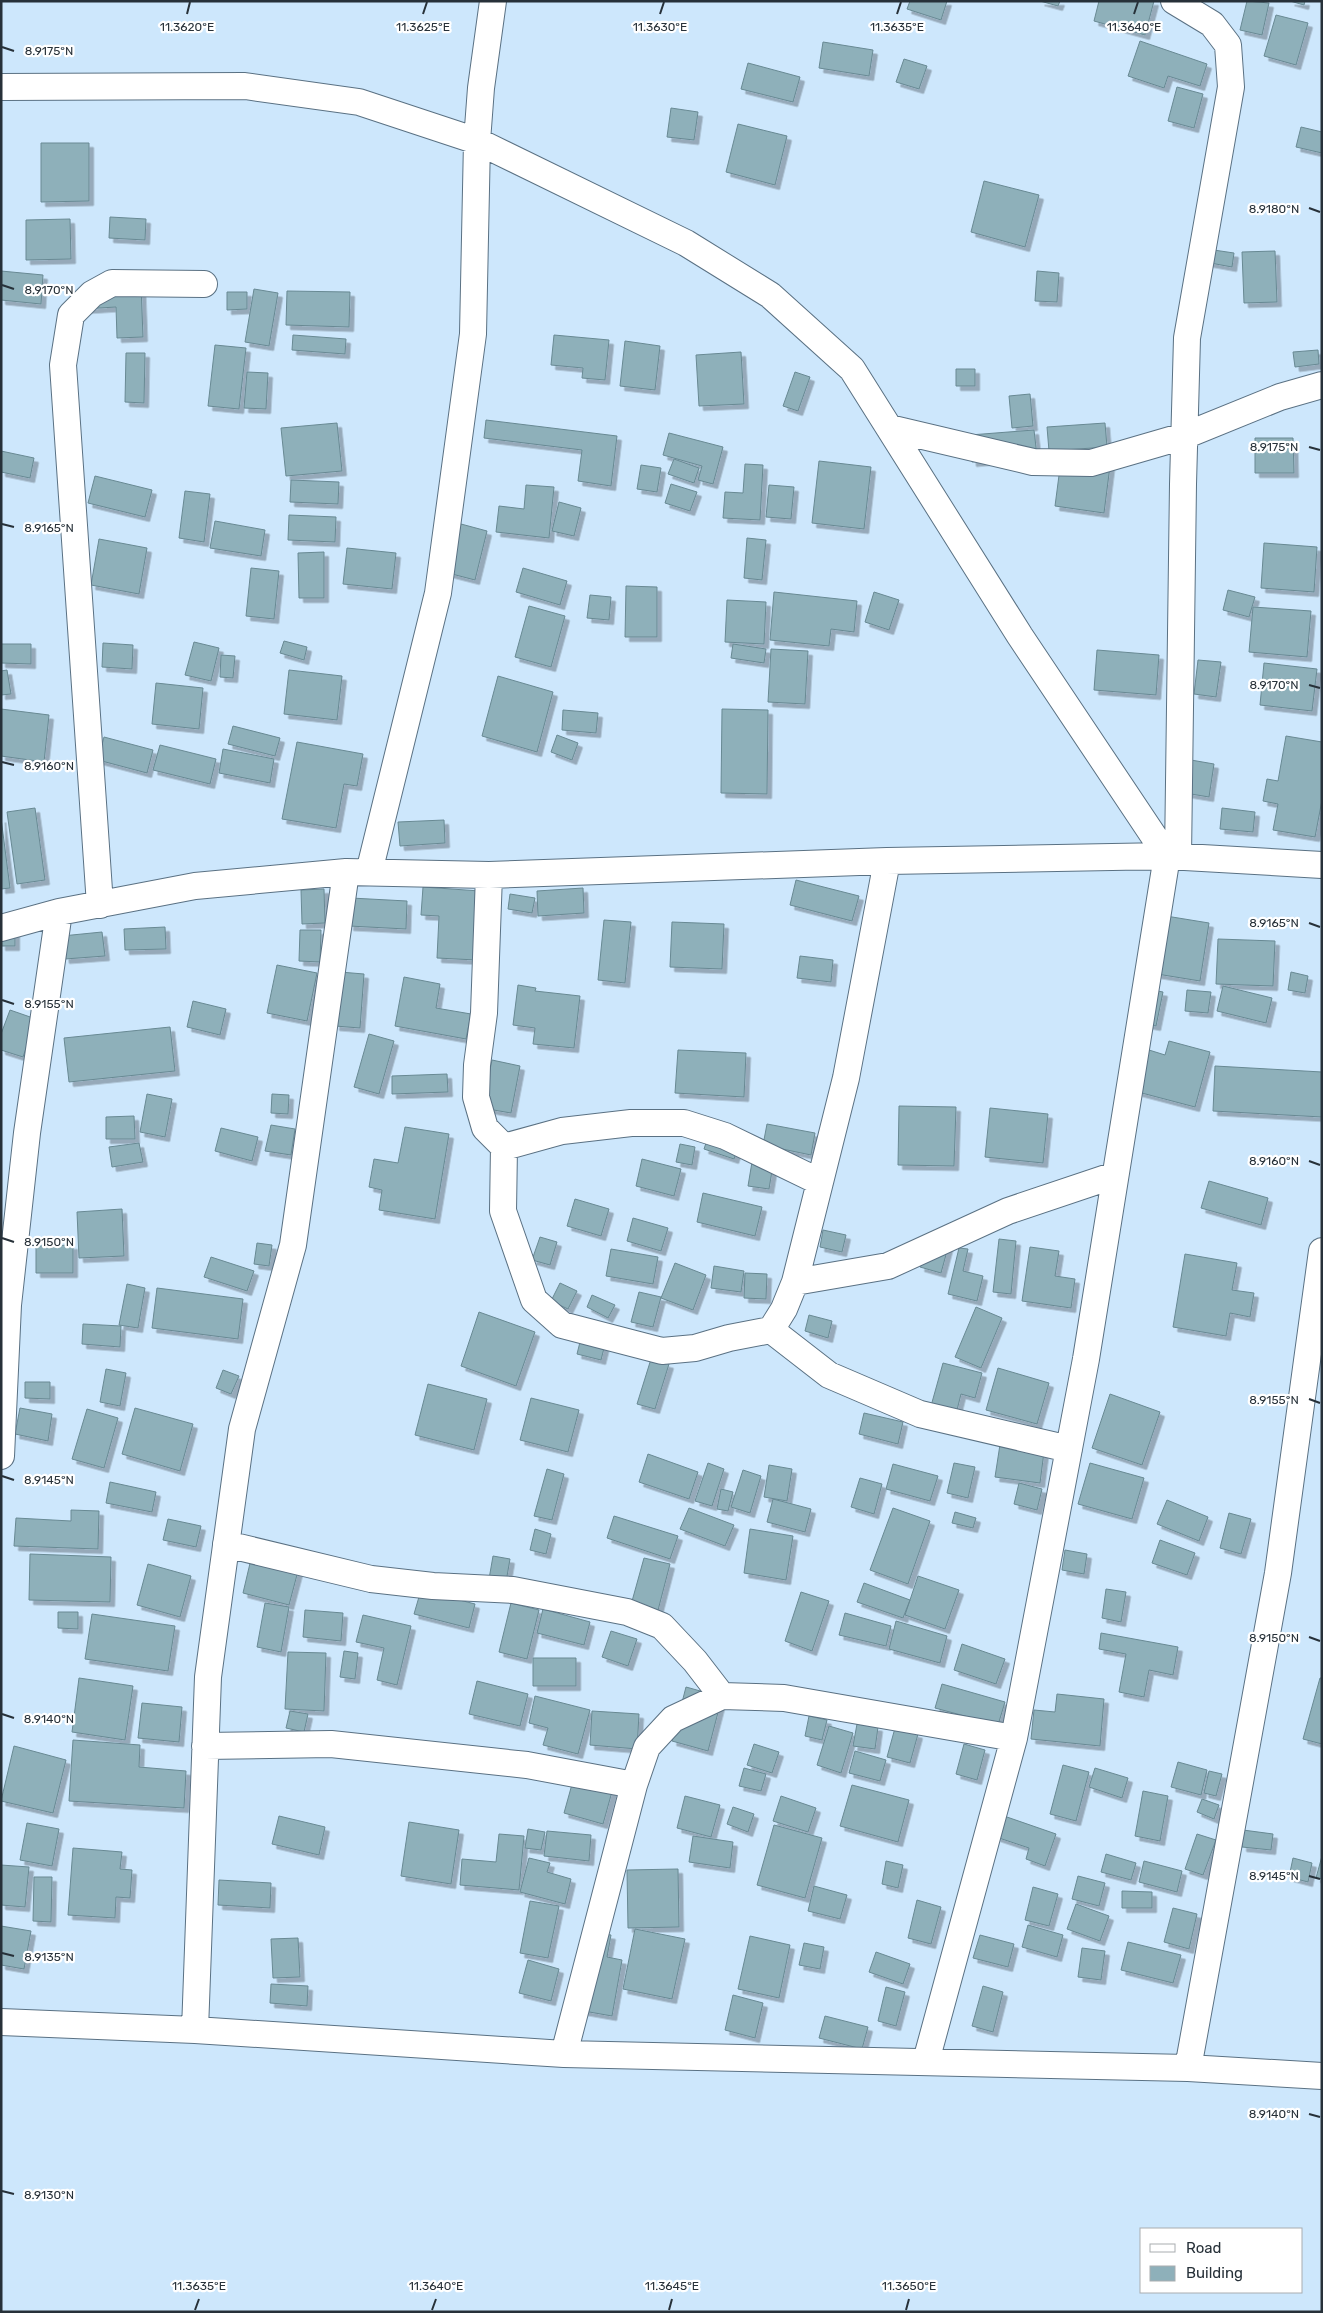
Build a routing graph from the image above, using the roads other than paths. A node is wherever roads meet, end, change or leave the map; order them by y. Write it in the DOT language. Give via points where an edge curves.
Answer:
graph roads {
  1 [pos="493,1"];
  2 [pos="1174,1"];
  3 [pos="1,87"];
  4 [pos="478,141"];
  5 [pos="204,284"];
  6 [pos="1322,385"];
  7 [pos="889,428"];
  8 [pos="1184,436"];
  9 [pos="1173,856"];
  10 [pos="887,861"];
  11 [pos="1322,865"];
  12 [pos="357,872"];
  13 [pos="489,875"];
  14 [pos="100,904"];
  15 [pos="59,912"];
  16 [pos="1,928"];
  17 [pos="504,1147"];
  18 [pos="1115,1175"];
  19 [pos="820,1182"];
  20 [pos="1322,1252"];
  21 [pos="795,1282"];
  22 [pos="771,1330"];
  23 [pos="1069,1449"];
  24 [pos="1,1456"];
  25 [pos="226,1544"];
  26 [pos="722,1696"];
  27 [pos="1014,1738"];
  28 [pos="205,1746"];
  29 [pos="634,1785"];
  30 [pos="1,2022"];
  31 [pos="195,2030"];
  32 [pos="564,2054"];
  33 [pos="926,2061"];
  34 [pos="1188,2068"];
  35 [pos="1322,2076"];
  1 -- 4 [label="street" via="481,88"];
  2 -- 8 [label="street" via="1212,24 1228,45 1231,87 1187,338"];
  3 -- 4 [label="street" via="245,86 359,102"];
  4 -- 7 [label="street" via="686,243 770,295 852,368"];
  4 -- 12 [label="street" via="473,334 438,593"];
  5 -- 14 [label="street" via="112,283 92,294 71,315 63,365"];
  6 -- 8 [label="street" via="1280,396"];
  7 -- 8 [label="street" via="1033,462 1091,463"];
  7 -- 9 [label="street" via="1020,636"];
  8 -- 9 [label="street"];
  9 -- 10 [label="street"];
  9 -- 11 [label="street"];
  9 -- 18 [label="street"];
  10 -- 13 [label="street"];
  10 -- 19 [label="street" via="846,1078"];
  12 -- 13 [label="street"];
  12 -- 14 [label="street" via="195,886"];
  12 -- 25 [label="street" via="293,1246 242,1430"];
  13 -- 17 [label="street" via="484,1013 476,1097 485,1128"];
  14 -- 15 [label="street"];
  15 -- 16 [label="street"];
  15 -- 24 [label="street" via="27,1133 9,1296"];
  17 -- 19 [label="street" via="562,1131 631,1123 684,1122 724,1136"];
  17 -- 22 [label="street" via="503,1211 534,1300 562,1325 662,1351 695,1348"];
  18 -- 21 [label="street" via="1008,1211 888,1266"];
  18 -- 23 [label="street"];
  19 -- 21 [label="street"];
  20 -- 34 [label="street" via="1278,1573"];
  21 -- 22 [label="street"];
  22 -- 23 [label="street" via="829,1375 920,1414"];
  23 -- 27 [label="street"];
  25 -- 26 [label="street" via="372,1579 514,1590 627,1612 662,1626"];
  25 -- 28 [label="street" via="208,1677"];
  26 -- 27 [label="street" via="784,1698"];
  26 -- 29 [label="street" via="673,1720 647,1747"];
  27 -- 33 [label="street"];
  28 -- 29 [label="street" via="331,1744 527,1765"];
  28 -- 31 [label="street"];
  29 -- 32 [label="street"];
  30 -- 31 [label="street"];
  31 -- 32 [label="street"];
  32 -- 33 [label="street"];
  33 -- 34 [label="street"];
  34 -- 35 [label="street"];
}
